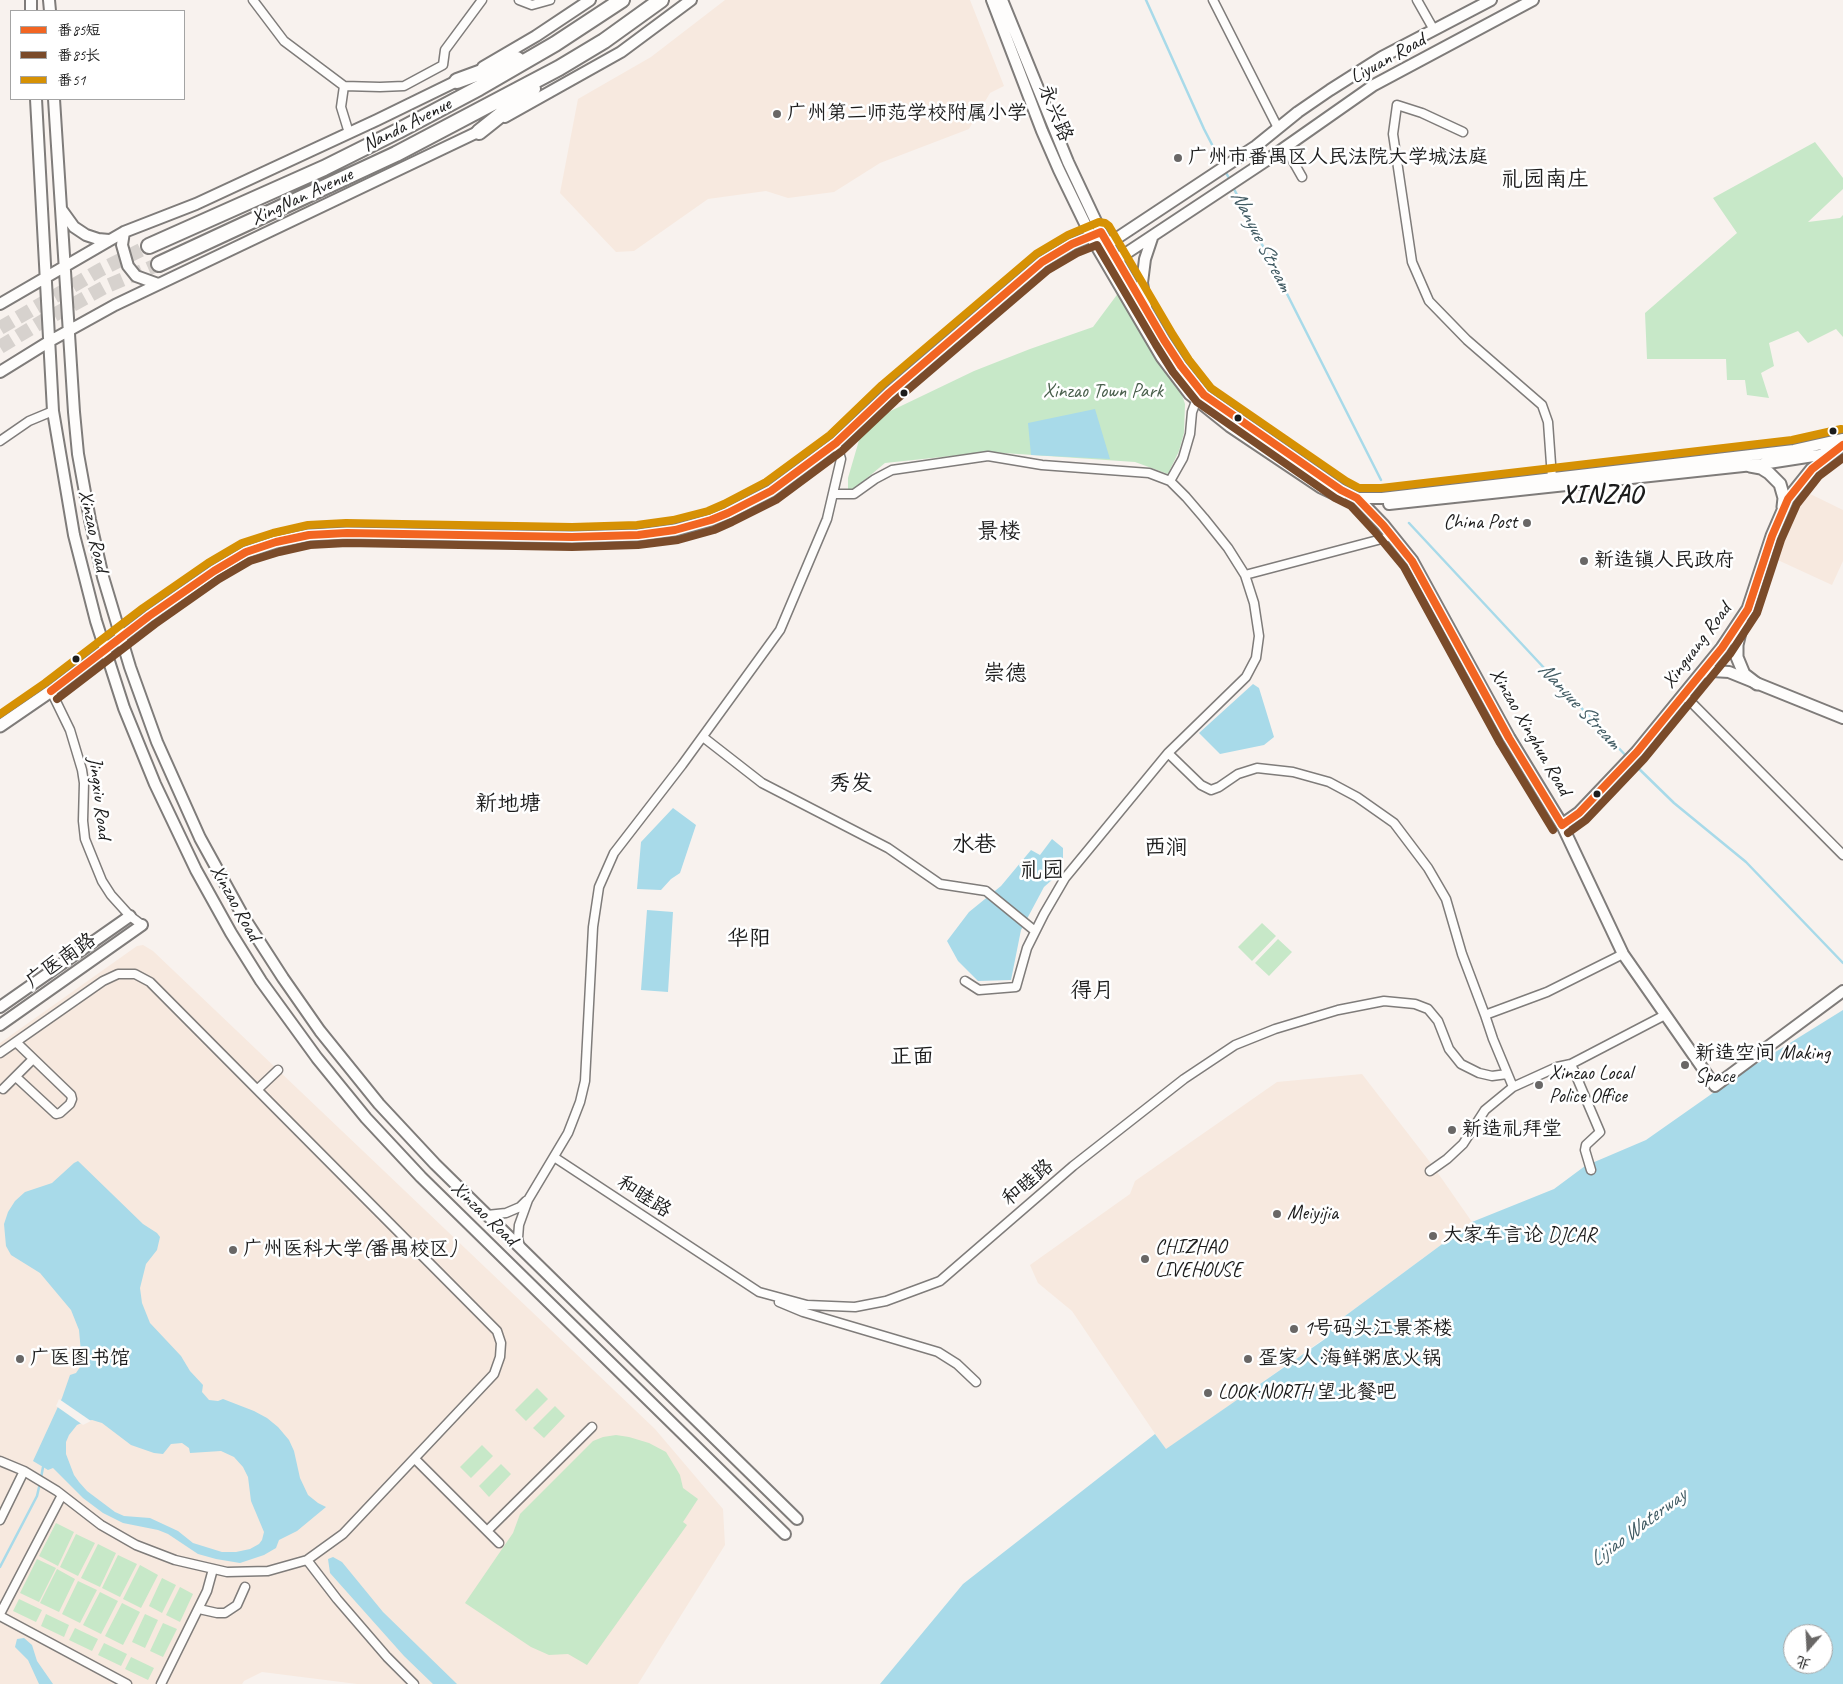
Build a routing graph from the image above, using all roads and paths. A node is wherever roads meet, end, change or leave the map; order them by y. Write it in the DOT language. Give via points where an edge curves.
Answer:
graph roads {
  1 [pos="253,0"];
  2 [pos="482,0"];
  3 [pos="519,0"];
  4 [pos="550,0"];
  5 [pos="590,0"];
  6 [pos="622,0"];
  7 [pos="661,0"];
  8 [pos="692,0"];
  9 [pos="992,0"];
  10 [pos="1002,0"];
  11 [pos="1213,0"];
  12 [pos="1418,0"];
  13 [pos="1491,0"];
  14 [pos="1533,0"];
  15 [pos="1434,30"];
  16 [pos="555,44"];
  17 [pos="559,68"];
  18 [pos="457,81"];
  19 [pos="344,86"];
  20 [pos="36,100"];
  21 [pos="54,100"];
  22 [pos="1278,128"];
  23 [pos="479,132"];
  24 [pos="1464,132"];
  25 [pos="349,133"];
  26 [pos="1285,148"];
  27 [pos="1302,177"];
  28 [pos="60,207"];
  29 [pos="124,232"];
  30 [pos="1096,234"];
  31 [pos="1152,238"];
  32 [pos="110,240"];
  33 [pos="149,246"];
  34 [pos="1104,247"];
  35 [pos="1113,262"];
  36 [pos="159,264"];
  37 [pos="65,265"];
  38 [pos="47,277"];
  39 [pos="158,284"];
  40 [pos="0,304"];
  41 [pos="1147,312"];
  42 [pos="70,330"];
  43 [pos="50,341"];
  44 [pos="0,372"];
  45 [pos="1201,398"];
  46 [pos="53,411"];
  47 [pos="1843,439"];
  48 [pos="0,441"];
  49 [pos="836,443"];
  50 [pos="1843,445"];
  51 [pos="77,446"];
  52 [pos="60,451"];
  53 [pos="1750,466"];
  54 [pos="1552,478"];
  55 [pos="1170,481"];
  56 [pos="834,494"];
  57 [pos="1361,501"];
  58 [pos="1782,511"];
  59 [pos="1393,536"];
  60 [pos="1245,575"];
  61 [pos="1744,616"];
  62 [pos="121,637"];
  63 [pos="105,649"];
  64 [pos="1702,673"];
  65 [pos="1757,684"];
  66 [pos="51,692"];
  67 [pos="1684,695"];
  68 [pos="1843,718"];
  69 [pos="0,726"];
  70 [pos="703,738"];
  71 [pos="1168,753"];
  72 [pos="1562,826"];
  73 [pos="1843,855"];
  74 [pos="130,916"];
  75 [pos="142,925"];
  76 [pos="1036,931"];
  77 [pos="1623,954"];
  78 [pos="965,981"];
  79 [pos="1843,991"];
  80 [pos="0,1006"];
  81 [pos="1484,1015"];
  82 [pos="1665,1015"];
  83 [pos="0,1025"];
  84 [pos="16,1042"];
  85 [pos="0,1054"];
  86 [pos="33,1059"];
  87 [pos="1571,1064"];
  88 [pos="278,1070"];
  89 [pos="1507,1074"];
  90 [pos="16,1077"];
  91 [pos="1513,1087"];
  92 [pos="3,1089"];
  93 [pos="258,1089"];
  94 [pos="554,1157"];
  95 [pos="1591,1170"];
  96 [pos="1430,1171"];
  97 [pos="528,1200"];
  98 [pos="487,1214"];
  99 [pos="521,1248"];
  100 [pos="759,1292"];
  101 [pos="976,1382"];
  102 [pos="592,1427"];
  103 [pos="415,1459"];
  104 [pos="0,1461"];
  105 [pos="24,1471"];
  106 [pos="59,1493"];
  107 [pos="797,1519"];
  108 [pos="0,1520"];
  109 [pos="488,1530"];
  110 [pos="785,1534"];
  111 [pos="500,1542"];
  112 [pos="307,1560"];
  113 [pos="213,1569"];
  114 [pos="245,1587"];
  115 [pos="198,1609"];
  116 [pos="0,1615"];
  117 [pos="127,1684"];
  118 [pos="161,1684"];
  119 [pos="414,1684"];
  1 -- 19 [label="street" via="284,41"];
  2 -- 19 [label="street" via="445,50 443,66 404,86"];
  3 -- 4 [label="street" via="532,5"];
  5 -- 18 [label="main road, XingNan Avenue" via="536,36"];
  6 -- 16 [label="highway, Nanda Avenue"];
  7 -- 17 [label="highway, Nanda Avenue" via="604,42"];
  8 -- 23 [label="main road, XingNan Avenue" via="621,52"];
  9 -- 30 [label="main road, 永兴路" via="1042,131"];
  10 -- 30 [label="main road, 永兴路"];
  11 -- 22 [label="street"];
  12 -- 15 [label="street"];
  13 -- 15 [label="main road, Liyuan Road"];
  14 -- 26 [label="main road, Liyuan Road" via="1374,85"];
  15 -- 22 [label="main road, Liyuan Road" via="1382,57"];
  16 -- 18 [label="highway"];
  16 -- 33 [label="highway, Nanda Avenue" via="470,93 324,168"];
  17 -- 23 [label="highway"];
  17 -- 36 [label="highway, Nanda Avenue" via="396,154"];
  18 -- 25 [label="main road, XingNan Avenue"];
  19 -- 25 [label="street" via="341,107"];
  20 -- 38 [label="main road, Xinzao Road"];
  21 -- 28 [label="main road, Xinzao Road"];
  22 -- 34 [label="main road, Liyuan Road"];
  23 -- 39 [label="main road, XingNan Avenue"];
  24 -- 54 [label="street" via="1397,105 1393,134 1412,262 1429,301 1467,340 1542,405 1548,422"];
  25 -- 29 [label="main road, XingNan Avenue" via="196,204"];
  26 -- 27 [label="street"];
  26 -- 31 [label="main road, Liyuan Road"];
  28 -- 32 [label="main road" via="74,227 92,237"];
  28 -- 37 [label="main road, Xinzao Road"];
  29 -- 32 [label="main road, XingNan Avenue"];
  29 -- 39 [label="main road" via="122,246 128,266 136,276"];
  30 -- 34 [label="main road"];
  30 -- 49 [label="main road" via="1042,262 889,393"];
  31 -- 35 [label="main road"];
  31 -- 41 [label="main road" via="1142,283"];
  32 -- 37 [label="main road, XingNan Avenue"];
  34 -- 35 [label="main road"];
  35 -- 41 [label="main road"];
  35 -- 45 [label="main road" via="1162,357 1183,385"];
  37 -- 38 [label="main road, XingNan Avenue"];
  37 -- 42 [label="main road, Xinzao Road"];
  38 -- 40 [label="main road, XingNan Avenue"];
  38 -- 43 [label="main road, Xinzao Road"];
  39 -- 42 [label="main road, XingNan Avenue"];
  41 -- 45 [label="main road"];
  42 -- 43 [label="main road, XingNan Avenue"];
  42 -- 51 [label="main road, Xinzao Road"];
  43 -- 44 [label="main road, XingNan Avenue"];
  43 -- 46 [label="main road, Xinzao Road"];
  45 -- 55 [label="street" via="1192,412 1183,458"];
  45 -- 57 [label="main road, Xinzao Xinghua Road"];
  46 -- 48 [label="street" via="29,421"];
  46 -- 52 [label="main road, Xinzao Road"];
  47 -- 54 [label="main road" via="1794,450"];
  49 -- 56 [label="street" via="841,459"];
  49 -- 62 [label="main road" via="757,498 711,520 668,531 572,537 347,533 276,542 246,552 214,571"];
  50 -- 53 [label="main road" via="1820,454"];
  50 -- 58 [label="main road, Xinguang Road" via="1812,468"];
  51 -- 52 [label="main road" via="67,443"];
  51 -- 62 [label="main road, Xinzao Road" via="95,542"];
  52 -- 63 [label="main road, Xinzao Road" via="74,535"];
  53 -- 57 [label="main road" via="1426,500"];
  53 -- 58 [label="main road" via="1761,468 1780,484 1784,498"];
  54 -- 57 [label="main road"];
  55 -- 56 [label="street" via="1149,473 1042,465 988,456 892,470 854,494"];
  55 -- 60 [label="street" via="1228,548"];
  56 -- 70 [label="street" via="827,519 780,630"];
  57 -- 59 [label="main road, Xinzao Xinghua Road"];
  58 -- 61 [label="main road, Xinguang Road"];
  59 -- 60 [label="street"];
  59 -- 72 [label="main road, Xinzao Xinghua Road" via="1412,561 1509,738"];
  60 -- 71 [label="street" via="1254,603 1259,636 1256,658 1246,677"];
  61 -- 64 [label="main road, Xinguang Road"];
  61 -- 65 [label="main road" via="1737,657 1744,674"];
  62 -- 63 [label="main road"];
  62 -- 98 [label="main road, Xinzao Road" via="157,742 181,797 253,933 306,1012 357,1078 415,1143"];
  63 -- 66 [label="main road"];
  63 -- 110 [label="main road, Xinzao Road" via="139,748 196,870 248,960 317,1058 410,1165"];
  64 -- 65 [label="main road" via="1723,671"];
  64 -- 67 [label="main road, Xinguang Road"];
  65 -- 68 [label="main road"];
  66 -- 69 [label="main road"];
  66 -- 74 [label="street, Jingxiu Road" via="70,730 82,770 85,839 102,881"];
  67 -- 72 [label="main road, Xinguang Road" via="1637,752 1579,813"];
  67 -- 73 [label="street"];
  70 -- 76 [label="street" via="762,783 888,848 940,884 986,891"];
  70 -- 94 [label="street" via="614,853 599,887 593,927 585,1081 568,1132"];
  71 -- 76 [label="street" via="1065,878"];
  71 -- 81 [label="street" via="1211,790 1238,774 1257,768 1293,772 1329,782 1394,823 1428,868 1446,900"];
  72 -- 77 [label="main road, Xinzao Xinghua Road"];
  74 -- 75 [label="street, Jingxiu Road"];
  74 -- 80 [label="main road, 广医南路"];
  75 -- 83 [label="main road, 广医南路"];
  76 -- 78 [label="street" via="1027,948 1016,987 979,990"];
  77 -- 81 [label="street" via="1547,992"];
  77 -- 82 [label="main road, Xinzao Xinghua Road"];
  79 -- 82 [label="main road, Xinzao Xinghua Road" via="1715,1086"];
  81 -- 89 [label="street"];
  82 -- 87 [label="street"];
  84 -- 85 [label="street"];
  84 -- 86 [label="street"];
  84 -- 93 [label="street" via="102,981 118,974 134,974 150,982"];
  86 -- 90 [label="street"];
  86 -- 90 [label="street" via="71,1095 70,1104 56,1114"];
  87 -- 91 [label="street"];
  87 -- 95 [label="street" via="1600,1132 1586,1145 1585,1156"];
  88 -- 93 [label="street"];
  89 -- 91 [label="street"];
  89 -- 100 [label="street, 和睦路" via="1492,1076 1461,1064 1449,1049 1438,1021 1428,1009 1415,1004 1384,1001 1338,1010 1235,1045 1184,1078 1073,1166 940,1281 886,1301 855,1307 807,1305"];
  90 -- 92 [label="street"];
  91 -- 96 [label="street" via="1485,1110 1463,1144"];
  93 -- 103 [label="street" via="498,1331 500,1357 494,1374"];
  94 -- 97 [label="street"];
  94 -- 100 [label="street, 和睦路"];
  97 -- 98 [label="street" via="506,1212"];
  97 -- 99 [label="street" via="518,1228"];
  98 -- 99 [label="main road, Xinzao Road"];
  99 -- 107 [label="main road, Xinzao Road"];
  100 -- 101 [label="street" via="803,1312 938,1352"];
  102 -- 109 [label="street"];
  103 -- 109 [label="street"];
  103 -- 112 [label="street" via="343,1534"];
  104 -- 105 [label="street"];
  105 -- 106 [label="street"];
  105 -- 108 [label="street"];
  106 -- 113 [label="street" via="101,1525 136,1545 175,1560"];
  106 -- 116 [label="street"];
  109 -- 111 [label="street"];
  112 -- 113 [label="street" via="268,1571"];
  112 -- 119 [label="street" via="386,1657"];
  113 -- 115 [label="street" via="210,1585"];
  114 -- 115 [label="street" via="237,1605 225,1613"];
  115 -- 118 [label="street"];
  116 -- 117 [label="street"];
}
